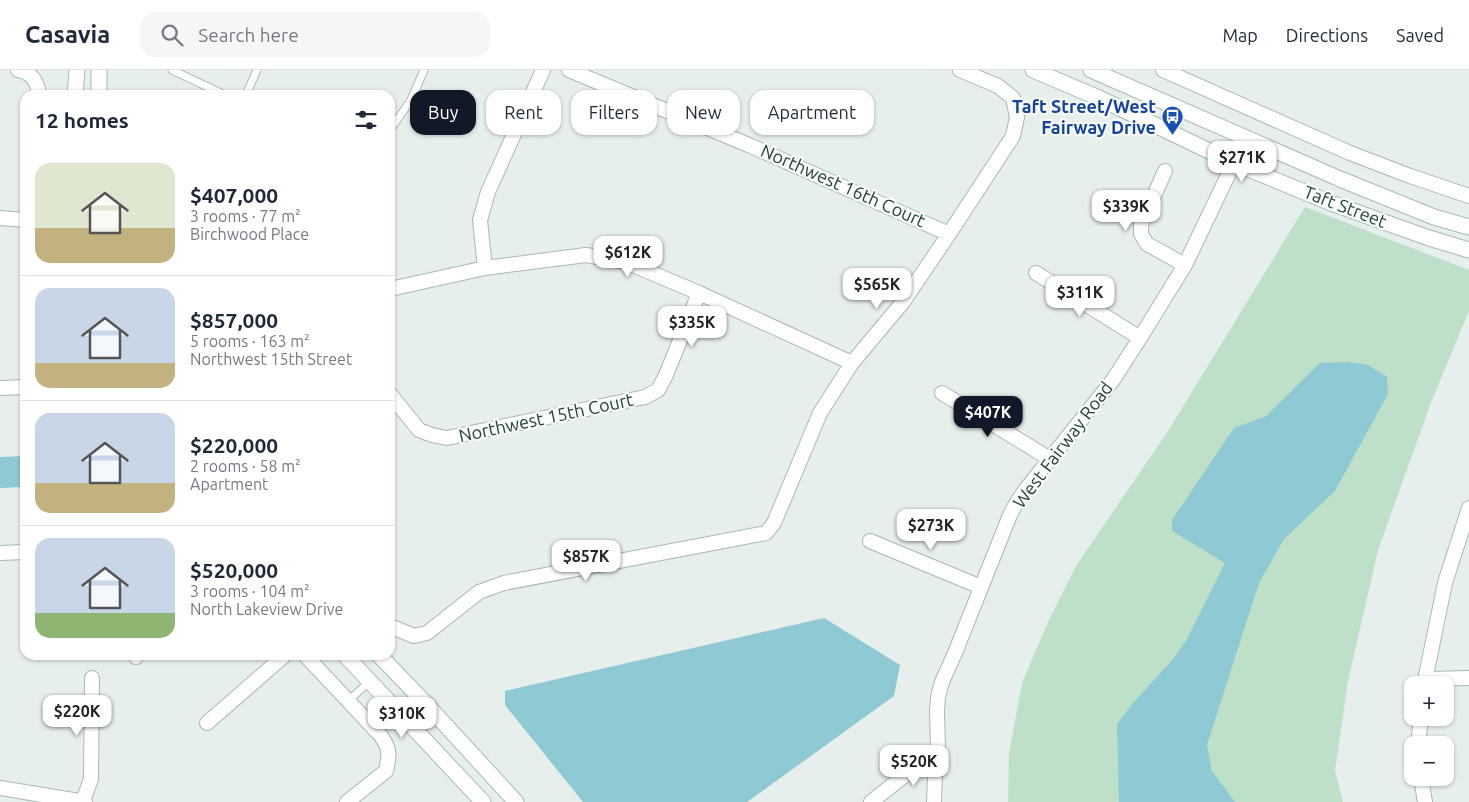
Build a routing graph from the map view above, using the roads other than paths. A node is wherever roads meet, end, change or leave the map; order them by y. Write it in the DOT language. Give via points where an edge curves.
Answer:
graph roads {
  1 [pos="21,70"];
  2 [pos="77,70"];
  3 [pos="99,70"];
  4 [pos="172,70"];
  5 [pos="258,70"];
  6 [pos="424,70"];
  7 [pos="543,70"];
  8 [pos="570,70"];
  9 [pos="960,70"];
  10 [pos="1033,70"];
  11 [pos="1091,70"];
  12 [pos="1163,70"];
  13 [pos="38,90"];
  14 [pos="76,90"];
  15 [pos="99,90"];
  16 [pos="214,90"];
  17 [pos="248,90"];
  18 [pos="395,123"];
  19 [pos="1248,139"];
  20 [pos="1234,163"];
  21 [pos="1165,171"];
  22 [pos="1469,196"];
  23 [pos="0,218"];
  24 [pos="20,220"];
  25 [pos="1469,227"];
  26 [pos="949,234"];
  27 [pos="1469,250"];
  28 [pos="1185,265"];
  29 [pos="485,268"];
  30 [pos="1036,273"];
  31 [pos="395,288"];
  32 [pos="698,293"];
  33 [pos="1140,338"];
  34 [pos="852,362"];
  35 [pos="20,387"];
  36 [pos="0,388"];
  37 [pos="942,393"];
  38 [pos="395,400"];
  39 [pos="1050,459"];
  40 [pos="1469,508"];
  41 [pos="870,541"];
  42 [pos="20,552"];
  43 [pos="0,553"];
  44 [pos="981,588"];
  45 [pos="395,628"];
  46 [pos="279,660"];
  47 [pos="309,660"];
  48 [pos="349,660"];
  49 [pos="384,660"];
  50 [pos="1425,676"];
  51 [pos="92,678"];
  52 [pos="1469,678"];
  53 [pos="1454,679"];
  54 [pos="369,682"];
  55 [pos="348,701"];
  56 [pos="207,723"];
  57 [pos="938,749"];
  58 [pos="1422,786"];
  59 [pos="0,788"];
  60 [pos="84,801"];
  61 [pos="348,802"];
  62 [pos="483,802"];
  63 [pos="516,802"];
  64 [pos="871,802"];
  65 [pos="934,802"];
  66 [pos="1425,802"];
  1 -- 13 [label="street" via="35,80"];
  2 -- 14 [label="street"];
  3 -- 15 [label="street"];
  4 -- 16 [label="lane"];
  5 -- 17 [label="lane"];
  6 -- 18 [label="lane" via="411,100"];
  7 -- 29 [label="street" via="488,192 480,220"];
  8 -- 26 [label="street, Northwest 16th Court"];
  9 -- 26 [label="street" via="998,86 1013,98 1016,118 1013,136"];
  10 -- 20 [label="street, Taft Street"];
  11 -- 19 [label="street, Taft Street"];
  12 -- 22 [label="street" via="1350,153"];
  19 -- 20 [label="street, West Fairway Road"];
  19 -- 25 [label="street, Taft Street" via="1340,180 1434,217"];
  20 -- 27 [label="street, Taft Street" via="1331,203"];
  20 -- 28 [label="street, West Fairway Road"];
  21 -- 28 [label="street" via="1141,225 1141,234 1147,244"];
  23 -- 24 [label="street"];
  26 -- 34 [label="street" via="903,302"];
  28 -- 33 [label="street, West Fairway Road"];
  29 -- 31 [label="street"];
  29 -- 32 [label="street" via="586,255 626,262"];
  30 -- 33 [label="street"];
  32 -- 34 [label="street"];
  32 -- 38 [label="street, Northwest 15th Court" via="666,375 658,390 645,397 447,438 419,430"];
  33 -- 39 [label="street, West Fairway Road" via="1113,380"];
  34 -- 45 [label="street" via="820,413 774,523 766,533 504,583 479,592 427,634 414,636"];
  35 -- 36 [label="street"];
  37 -- 39 [label="street"];
  39 -- 44 [label="street, West Fairway Road" via="1017,502"];
  40 -- 50 [label="street" via="1446,582"];
  41 -- 44 [label="street"];
  42 -- 43 [label="street"];
  44 -- 57 [label="street, West Fairway Road" via="942,682 937,712"];
  46 -- 56 [label="street"];
  47 -- 55 [label="street"];
  48 -- 54 [label="street"];
  49 -- 63 [label="street"];
  51 -- 60 [label="street" via="91,779"];
  52 -- 53 [label="street"];
  54 -- 55 [label="lane"];
  54 -- 62 [label="street"];
  55 -- 61 [label="street" via="381,736 389,754 386,772"];
  57 -- 64 [label="street"];
  57 -- 65 [label="street, West Fairway Road"];
  58 -- 66 [label="street"];
  59 -- 60 [label="street"];
}
